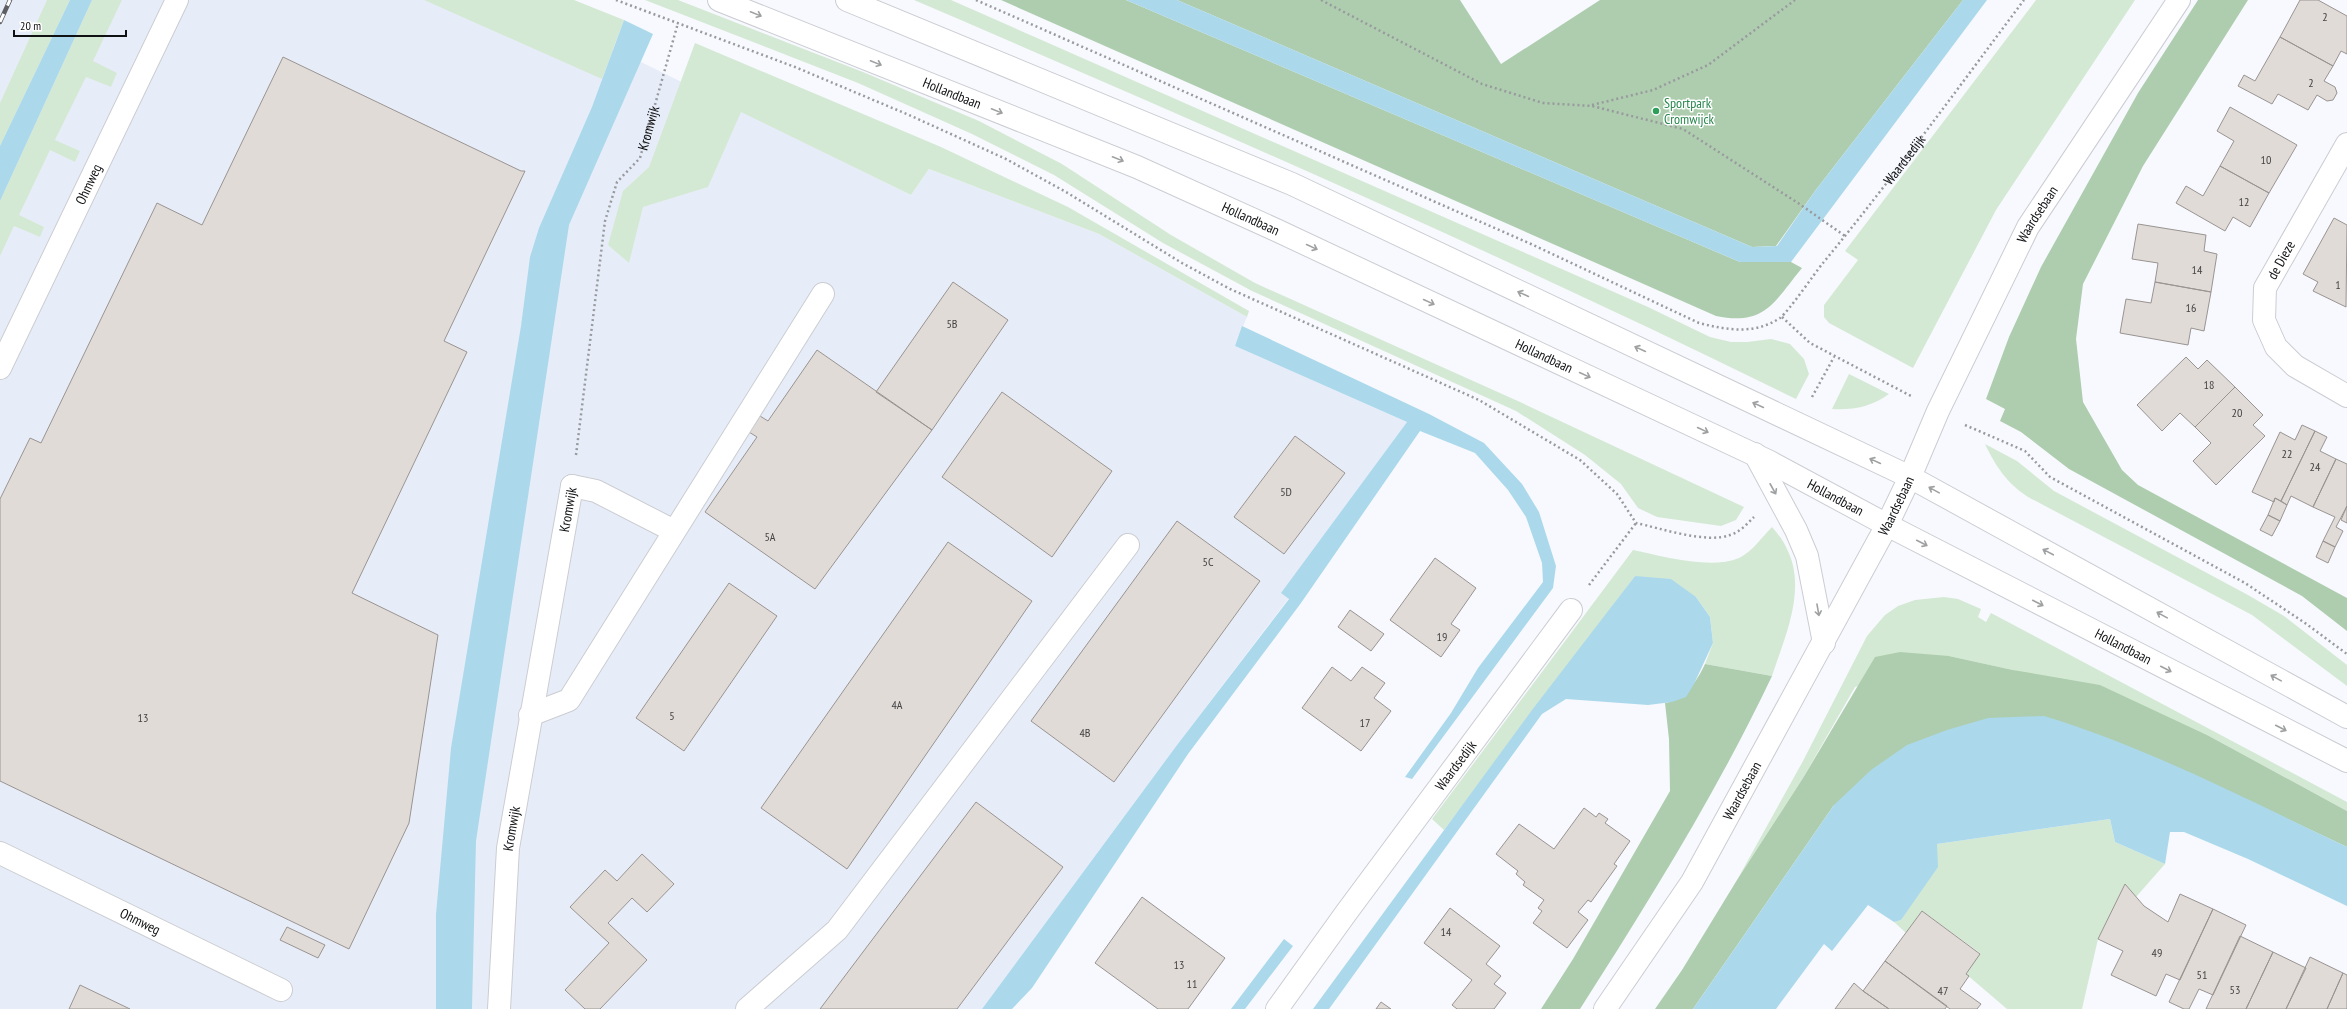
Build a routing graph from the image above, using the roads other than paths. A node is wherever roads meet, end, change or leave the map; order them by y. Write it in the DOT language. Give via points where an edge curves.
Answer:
graph roads {
  1 [pos="177,0"];
  2 [pos="719,0"];
  3 [pos="847,0"];
  4 [pos="2179,0"];
  5 [pos="2347,144"];
  6 [pos="822,294"];
  7 [pos="0,368"];
  8 [pos="2347,396"];
  9 [pos="1755,454"];
  10 [pos="1910,477"];
  11 [pos="1887,525"];
  12 [pos="674,531"];
  13 [pos="1128,546"];
  14 [pos="1571,610"];
  15 [pos="1824,643"];
  16 [pos="530,716"];
  17 [pos="2347,717"];
  18 [pos="2347,761"];
  19 [pos="0,853"];
  20 [pos="280,990"];
  21 [pos="499,1009"];
  22 [pos="747,1009"];
  23 [pos="1277,1009"];
  24 [pos="1605,1009"];
  1 -- 7 [label="main road, Ohmweg"];
  2 -- 9 [label="main road, Hollandbaan, one-way" via="1137,167"];
  10 -- 3 [label="main road, one-way" via="1292,184"];
  4 -- 10 [label="main road, Waardsebaan" via="2028,227 1938,411"];
  5 -- 8 [label="main road, de Dieze" via="2265,288 2264,320 2276,347 2295,366"];
  6 -- 12 [label="main road"];
  9 -- 11 [label="main road, Hollandbaan"];
  9 -- 15 [label="main road, one-way" via="1796,530 1807,556"];
  10 -- 11 [label="main road, Waardsebaan"];
  17 -- 10 [label="main road, one-way"];
  11 -- 15 [label="main road, Waardsebaan"];
  11 -- 18 [label="main road, Hollandbaan, one-way"];
  12 -- 16 [label="main road" via="569,700"];
  12 -- 16 [label="main road, Kromwijk" via="596,491 572,486"];
  13 -- 22 [label="main road" via="837,930"];
  14 -- 23 [label="main road, Waardsedijk"];
  15 -- 24 [label="main road, Waardsebaan" via="1692,882"];
  16 -- 21 [label="main road, Kromwijk" via="508,848"];
  19 -- 20 [label="main road, Ohmweg"];
}
